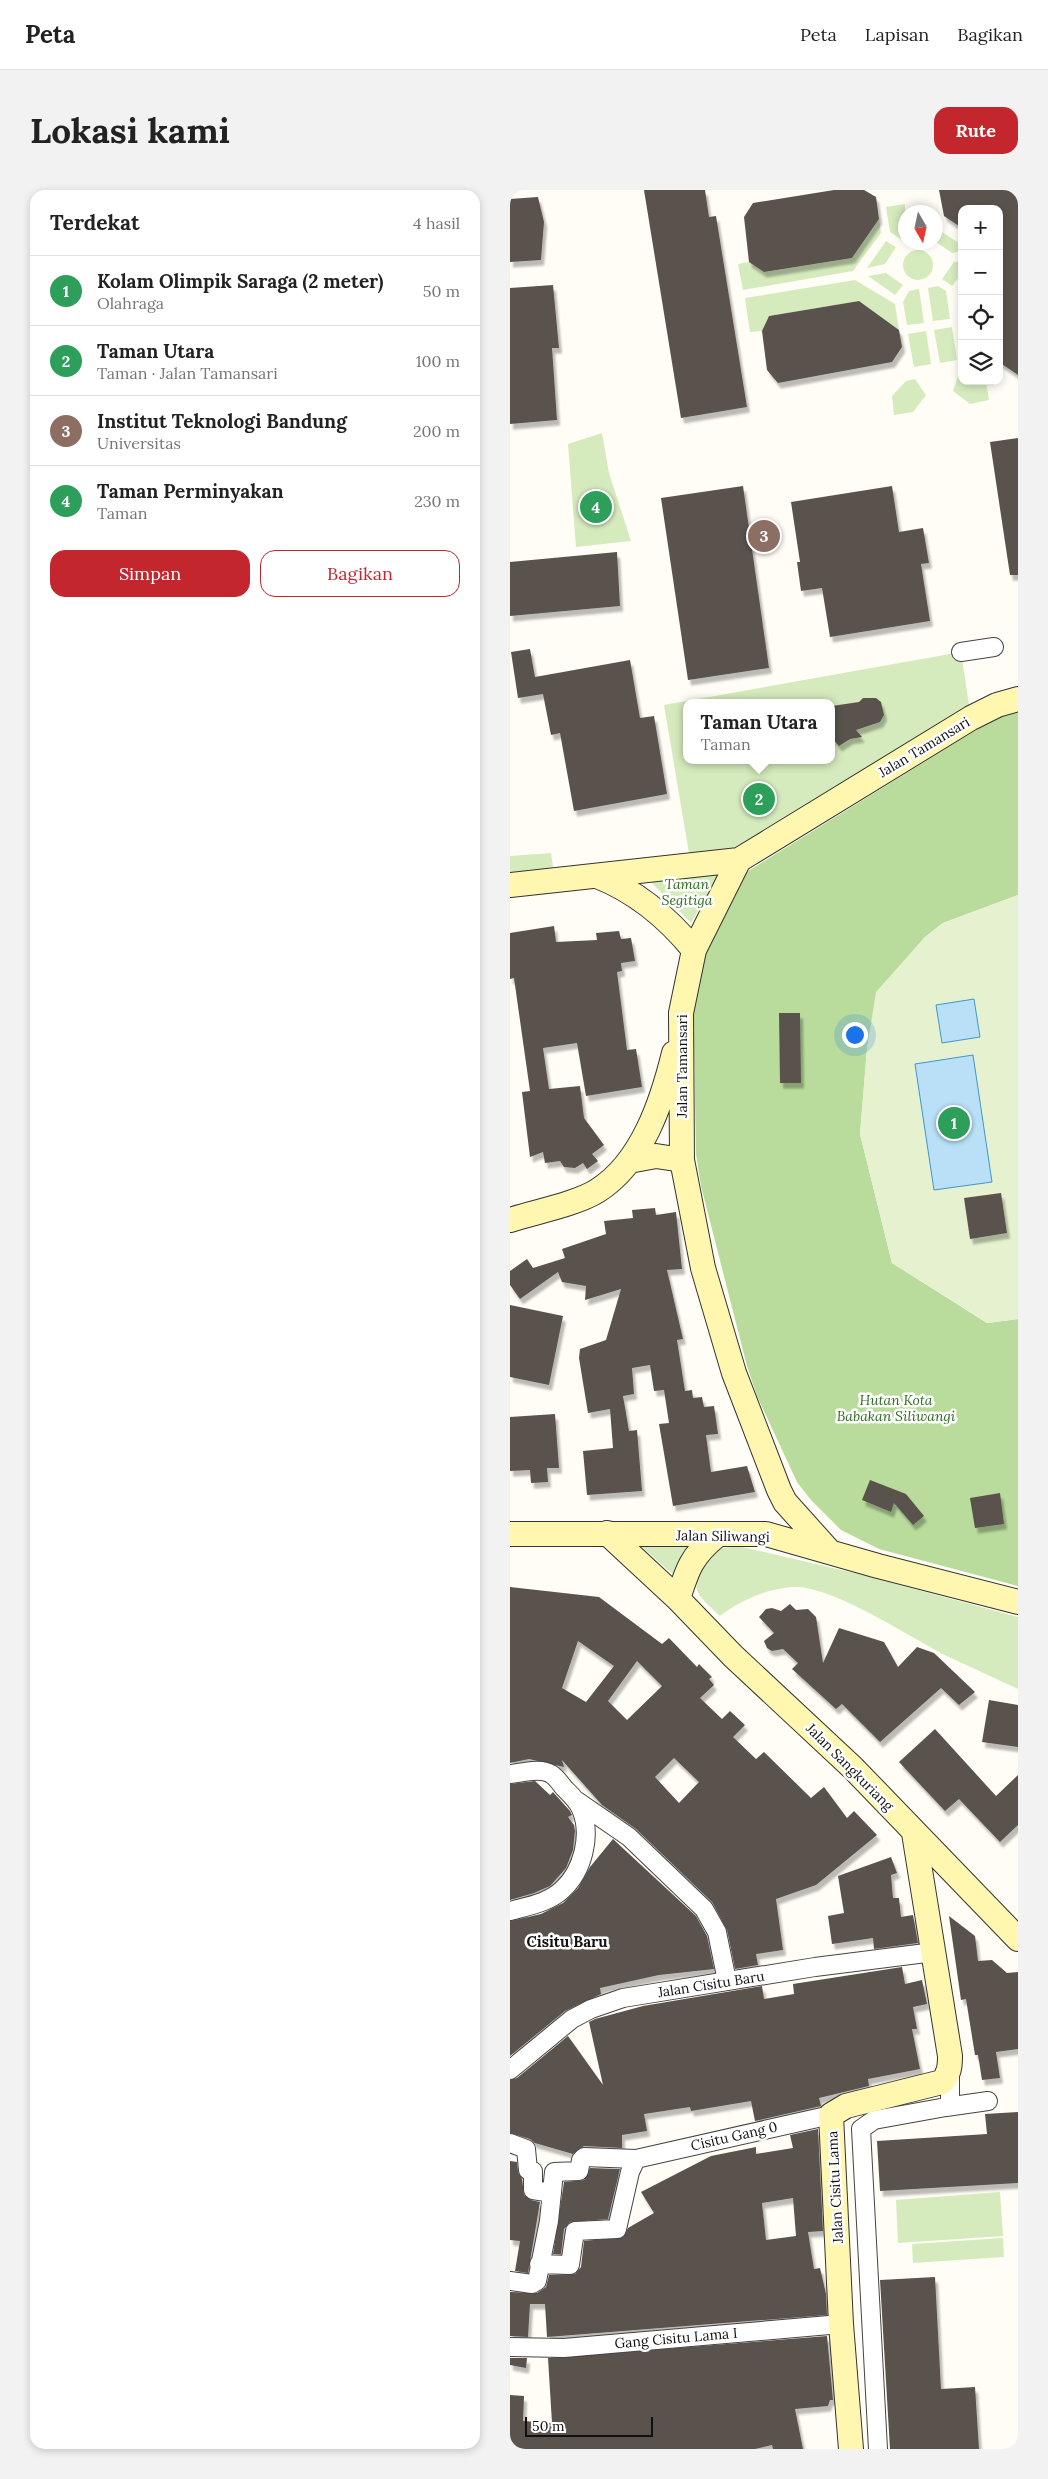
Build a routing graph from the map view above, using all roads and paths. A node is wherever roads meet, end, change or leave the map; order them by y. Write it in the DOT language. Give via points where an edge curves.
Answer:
graph roads {
  1 [pos="994,647"];
  2 [pos="961,652"];
  3 [pos="1018,699"];
  4 [pos="739,860"];
  5 [pos="596,875"];
  6 [pos="510,885"];
  7 [pos="694,950"];
  8 [pos="681,1012"];
  9 [pos="682,1160"];
  10 [pos="629,1161"];
  11 [pos="510,1220"];
  12 [pos="785,1502"];
  13 [pos="607,1533"];
  14 [pos="510,1534"];
  15 [pos="766,1534"];
  16 [pos="716,1536"];
  17 [pos="830,1551"];
  18 [pos="678,1599"];
  19 [pos="1018,1602"];
  20 [pos="510,1774"];
  21 [pos="577,1801"];
  22 [pos="914,1833"];
  23 [pos="510,1911"];
  24 [pos="1018,1939"];
  25 [pos="934,1952"];
  26 [pos="728,1981"];
  27 [pos="950,2067"];
  28 [pos="510,2070"];
  29 [pos="988,2102"];
  30 [pos="946,2107"];
  31 [pos="831,2114"];
  32 [pos="510,2144"];
  33 [pos="636,2159"];
  34 [pos="552,2192"];
  35 [pos="538,2264"];
  36 [pos="510,2281"];
  37 [pos="841,2324"];
  38 [pos="510,2347"];
  39 [pos="851,2449"];
  40 [pos="878,2449"];
  1 -- 2 [label="street"];
  3 -- 4 [label="street, Jalan Tamansari" via="971,718"];
  4 -- 5 [label="street"];
  4 -- 7 [label="street, Jalan Tamansari"];
  5 -- 6 [label="street"];
  5 -- 7 [label="street" via="633,893 684,937"];
  7 -- 8 [label="street, Jalan Tamansari"];
  8 -- 9 [label="street, Jalan Tamansari"];
  8 -- 10 [label="street" via="668,1075 651,1119"];
  9 -- 10 [label="street" via="656,1156"];
  9 -- 12 [label="street, Jalan Tamansari" via="704,1268 734,1373"];
  10 -- 11 [label="street" via="589,1195"];
  12 -- 15 [label="street"];
  12 -- 17 [label="street, Jalan Tamansari"];
  13 -- 14 [label="street, Jalan Siliwangi"];
  13 -- 16 [label="street, Jalan Siliwangi"];
  13 -- 18 [label="street, Jalan Sangkuriang"];
  15 -- 16 [label="street, Jalan Siliwangi"];
  15 -- 17 [label="street, Jalan Siliwangi"];
  16 -- 18 [label="street" via="700,1549 688,1567"];
  17 -- 19 [label="street, Jalan Siliwangi"];
  18 -- 22 [label="street, Jalan Sangkuriang" via="733,1656 853,1768"];
  20 -- 21 [label="street" via="532,1771 552,1774"];
  21 -- 23 [label="street" via="586,1830 585,1846 573,1878 549,1899"];
  21 -- 26 [label="street" via="629,1837 704,1909 717,1932"];
  22 -- 24 [label="street, Jalan Sangkuriang"];
  22 -- 25 [label="street"];
  25 -- 26 [label="street, Jalan Cisitu Baru"];
  25 -- 27 [label="street"];
  26 -- 28 [label="street, Jalan Cisitu Baru" via="623,1998 592,2009 572,2020"];
  27 -- 30 [label="street" via="950,2104"];
  27 -- 31 [label="street, Jalan Cisitu Lama" via="942,2082 846,2106"];
  29 -- 30 [label="street"];
  30 -- 40 [label="street" via="874,2120 861,2129"];
  31 -- 33 [label="street, Cisitu Gang 0"];
  31 -- 37 [label="street, Jalan Cisitu Lama"];
  32 -- 34 [label="street" via="526,2149 528,2170 533,2171 532,2190"];
  33 -- 34 [label="street, Cisitu Gang 0" via="584,2158 579,2171 554,2172"];
  33 -- 35 [label="street" via="617,2229 575,2231 570,2265"];
  34 -- 35 [label="street" via="549,2222"];
  35 -- 36 [label="street" via="534,2283"];
  37 -- 38 [label="street, Gang Cisitu Lama I" via="564,2348"];
  37 -- 39 [label="street, Jalan Cisitu Lama"];
}
